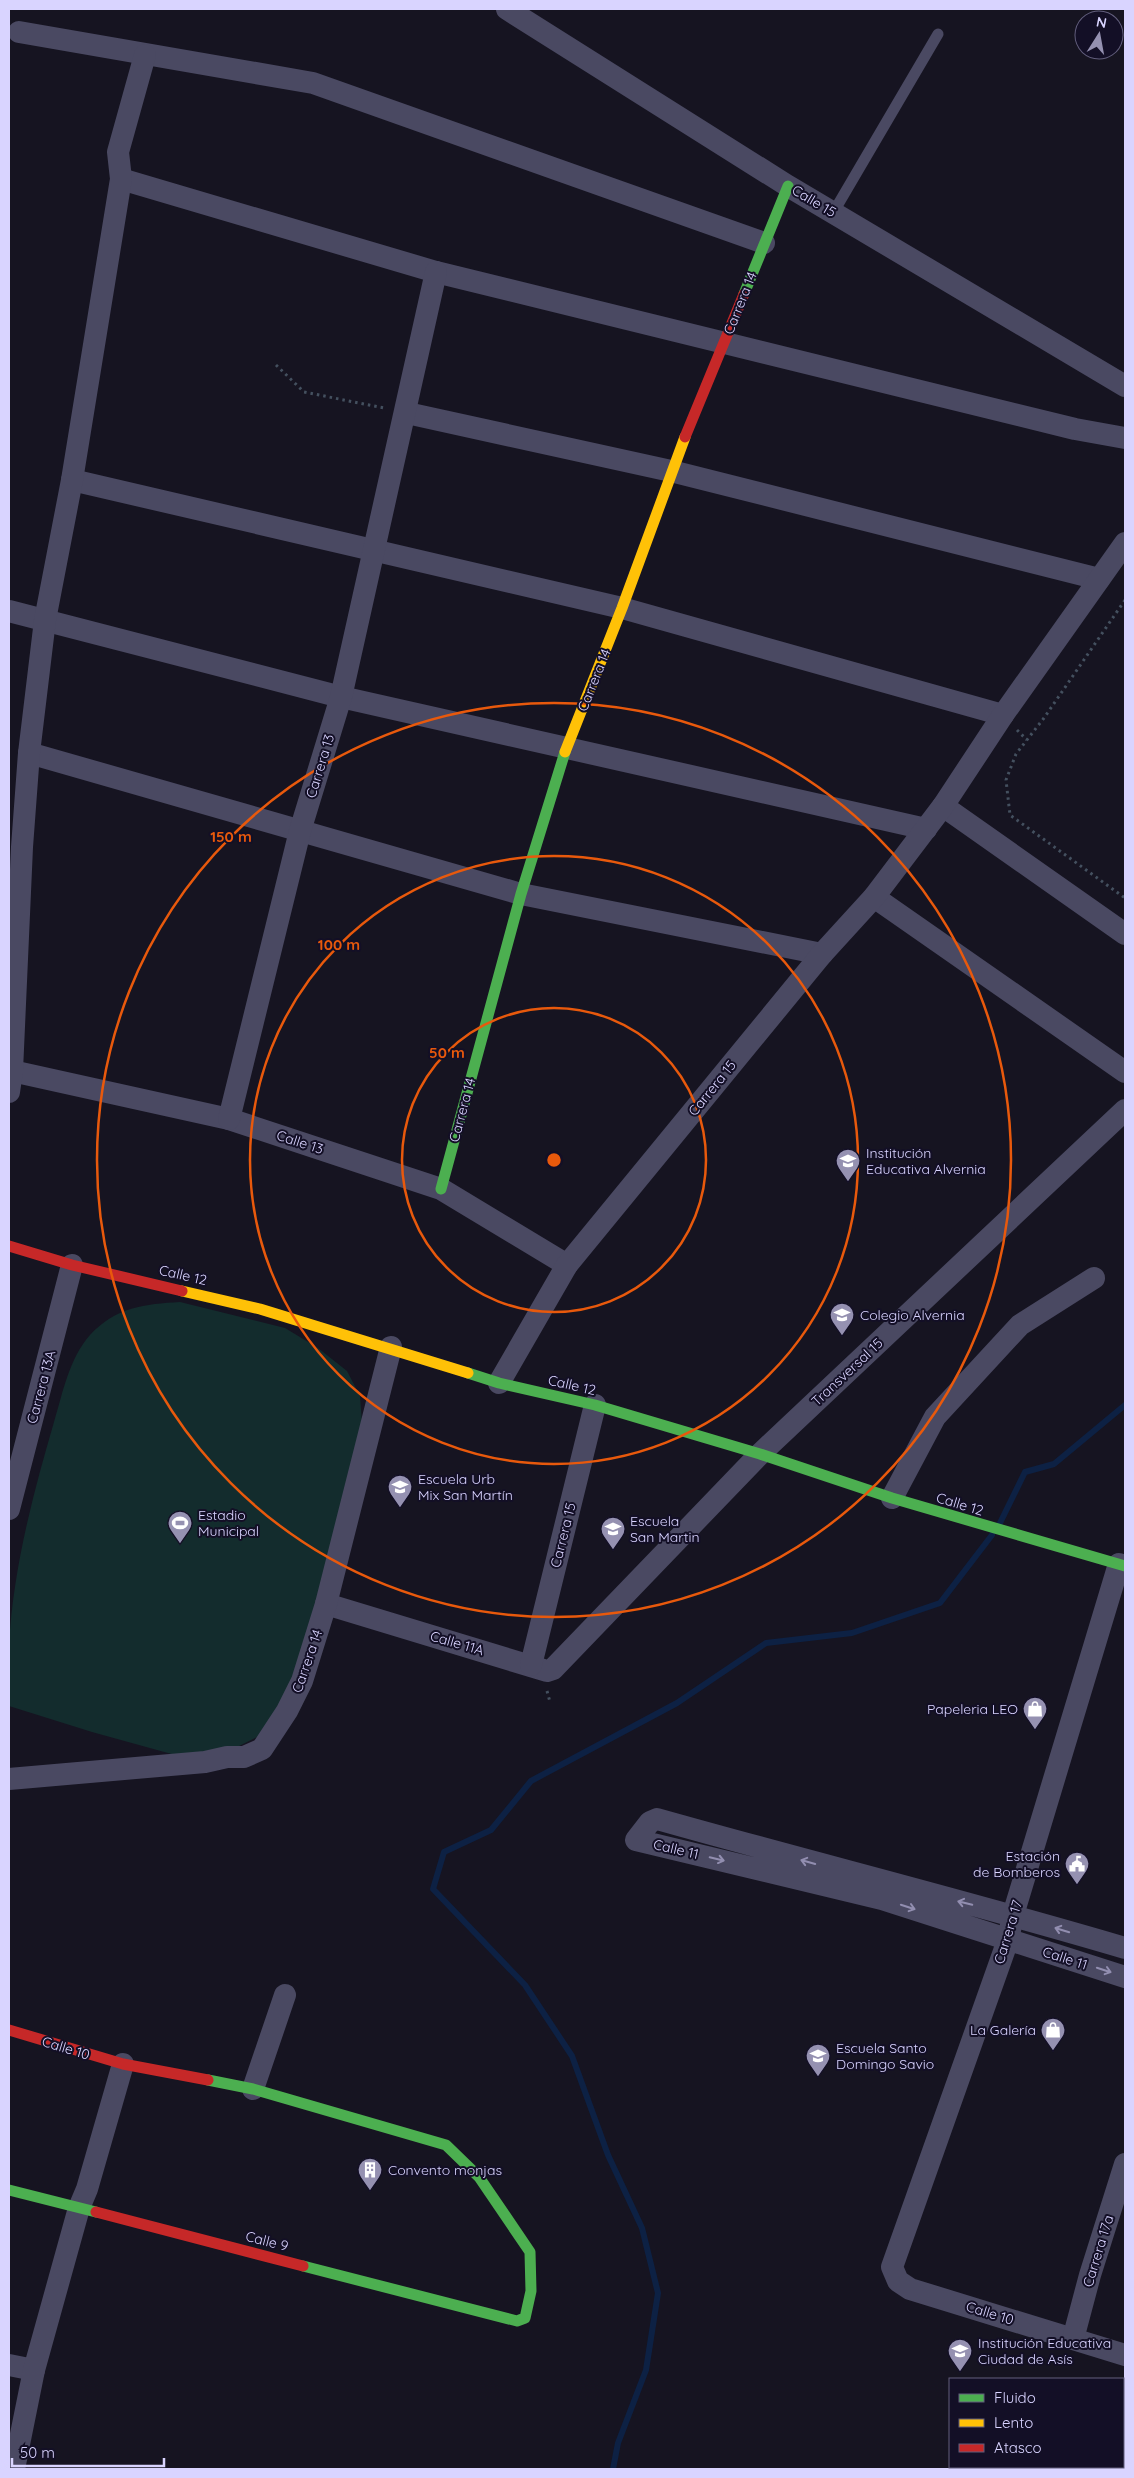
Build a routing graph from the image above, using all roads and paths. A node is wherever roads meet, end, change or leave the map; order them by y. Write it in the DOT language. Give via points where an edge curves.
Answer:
graph roads {
  1 [pos="507,9"];
  2 [pos="19,32"];
  3 [pos="938,34"];
  4 [pos="145,55"];
  5 [pos="121,179"];
  6 [pos="788,186"];
  7 [pos="833,212"];
  8 [pos="764,243"];
  9 [pos="436,272"];
  10 [pos="725,341"];
  11 [pos="276,365"];
  12 [pos="1125,386"];
  13 [pos="407,412"];
  14 [pos="1125,438"];
  15 [pos="671,471"];
  16 [pos="72,480"];
  17 [pos="1125,543"];
  18 [pos="374,551"];
  19 [pos="1099,579"];
  20 [pos="1125,600"];
  21 [pos="622,608"];
  22 [pos="9,611"];
  23 [pos="45,620"];
  24 [pos="341,697"];
  25 [pos="1003,714"];
  26 [pos="566,749"];
  27 [pos="29,753"];
  28 [pos="943,806"];
  29 [pos="926,829"];
  30 [pos="300,831"];
  31 [pos="521,894"];
  32 [pos="874,897"];
  33 [pos="1125,898"];
  34 [pos="1125,934"];
  35 [pos="822,954"];
  36 [pos="1125,1072"];
  37 [pos="11,1081"];
  38 [pos="1125,1110"];
  39 [pos="229,1119"];
  40 [pos="441,1189"];
  41 [pos="9,1246"];
  42 [pos="72,1265"];
  43 [pos="567,1265"];
  44 [pos="1094,1278"];
  45 [pos="391,1347"];
  46 [pos="499,1383"];
  47 [pos="595,1405"];
  48 [pos="760,1454"];
  49 [pos="892,1498"];
  50 [pos="9,1509"];
  51 [pos="1122,1565"];
  52 [pos="326,1604"];
  53 [pos="580,1644"];
  54 [pos="531,1665"];
  55 [pos="9,1778"];
  56 [pos="836,1878"];
  57 [pos="884,1891"];
  58 [pos="1013,1915"];
  59 [pos="1008,1940"];
  60 [pos="1125,1948"];
  61 [pos="1125,1977"];
  62 [pos="285,1995"];
  63 [pos="9,2030"];
  64 [pos="123,2064"];
  65 [pos="253,2089"];
  66 [pos="1125,2164"];
  67 [pos="9,2190"];
  68 [pos="79,2208"];
  69 [pos="892,2267"];
  70 [pos="517,2321"];
  71 [pos="1073,2339"];
  72 [pos="1125,2355"];
  73 [pos="9,2366"];
  74 [pos="34,2370"];
  75 [pos="14,2469"];
  1 -- 6 [label="street, Calle 15"];
  2 -- 4 [label="street"];
  3 -- 7 [label="lane"];
  4 -- 5 [label="street" via="118,152"];
  4 -- 8 [label="street" via="313,83"];
  5 -- 9 [label="street"];
  5 -- 16 [label="street"];
  6 -- 7 [label="street, Calle 15"];
  6 -- 8 [label="street, Carrera 14"];
  7 -- 12 [label="street, Calle 15"];
  8 -- 10 [label="street, Carrera 14"];
  9 -- 10 [label="street"];
  9 -- 13 [label="street, Carrera 13"];
  10 -- 14 [label="street"];
  10 -- 15 [label="street, Carrera 14"];
  11 -- 13 [label="path" via="304,392"];
  13 -- 15 [label="street"];
  13 -- 18 [label="street, Carrera 13"];
  15 -- 19 [label="street"];
  15 -- 21 [label="street, Carrera 14"];
  16 -- 18 [label="street"];
  16 -- 23 [label="street"];
  17 -- 19 [label="street"];
  18 -- 21 [label="street"];
  18 -- 24 [label="street, Carrera 13"];
  19 -- 25 [label="street, Carrera 15"];
  20 -- 33 [label="path" via="1016,754 1006,780 1010,815"];
  21 -- 25 [label="street"];
  21 -- 26 [label="street, Carrera 14"];
  22 -- 23 [label="street"];
  23 -- 24 [label="street"];
  23 -- 27 [label="street"];
  24 -- 26 [label="street"];
  24 -- 30 [label="street, Carrera 13"];
  25 -- 28 [label="street, Carrera 15"];
  26 -- 29 [label="street"];
  26 -- 31 [label="street, Carrera 14"];
  27 -- 30 [label="street"];
  27 -- 37 [label="street"];
  28 -- 29 [label="street, Carrera 15"];
  28 -- 34 [label="street"];
  29 -- 32 [label="street, Carrera 15"];
  30 -- 31 [label="street"];
  30 -- 39 [label="street, Carrera 13"];
  31 -- 35 [label="street"];
  31 -- 40 [label="street, Carrera 14"];
  32 -- 35 [label="street, Carrera 15"];
  32 -- 36 [label="street"];
  35 -- 43 [label="street, Carrera 15"];
  37 -- 39 [label="street, Calle 13"];
  38 -- 48 [label="street, Transversal 15"];
  39 -- 40 [label="street, Calle 13"];
  40 -- 43 [label="street, Calle 13"];
  41 -- 42 [label="street, Calle 12"];
  42 -- 45 [label="street, Calle 12" via="260,1308"];
  42 -- 50 [label="street, Carrera 13A"];
  43 -- 46 [label="street, Carrera 15"];
  44 -- 49 [label="street" via="1020,1326 935,1417"];
  45 -- 46 [label="street, Calle 12"];
  45 -- 52 [label="street, Carrera 14"];
  46 -- 47 [label="street, Calle 12"];
  47 -- 48 [label="street, Calle 12"];
  47 -- 54 [label="street, Carrera 15"];
  48 -- 49 [label="street, Calle 12"];
  48 -- 53 [label="street, Transversal 15"];
  49 -- 51 [label="street, Calle 12"];
  51 -- 58 [label="street, Carrera 17"];
  52 -- 54 [label="street, Calle 11A"];
  52 -- 55 [label="street, Carrera 14" via="302,1682 262,1749 244,1757 205,1762"];
  53 -- 54 [label="street, Calle 11A" via="550,1670"];
  56 -- 56 [label="street, Calle 11, one-way" via="658,1819 650,1822 636,1840"];
  56 -- 57 [label="street, Calle 11"];
  58 -- 57 [label="street, Calle 11, one-way"];
  57 -- 59 [label="street, Calle 11, one-way"];
  58 -- 59 [label="street, Carrera 17"];
  60 -- 58 [label="street, Calle 11, one-way"];
  59 -- 61 [label="street, Calle 11, one-way"];
  59 -- 69 [label="street, Carrera 17"];
  62 -- 65 [label="street"];
  63 -- 64 [label="street, Calle 10"];
  64 -- 65 [label="street, Calle 10"];
  64 -- 68 [label="street" via="88,2189"];
  65 -- 70 [label="street, Calle 10" via="446,2145 479,2177 530,2252 531,2291 525,2318"];
  66 -- 71 [label="street, Carrera 17a"];
  67 -- 68 [label="street, Calle 9"];
  68 -- 70 [label="street, Calle 9"];
  68 -- 74 [label="street"];
  69 -- 71 [label="street, Calle 10" via="898,2280 910,2289"];
  71 -- 72 [label="street, Calle 10"];
  73 -- 74 [label="street"];
  74 -- 75 [label="street"];
}
